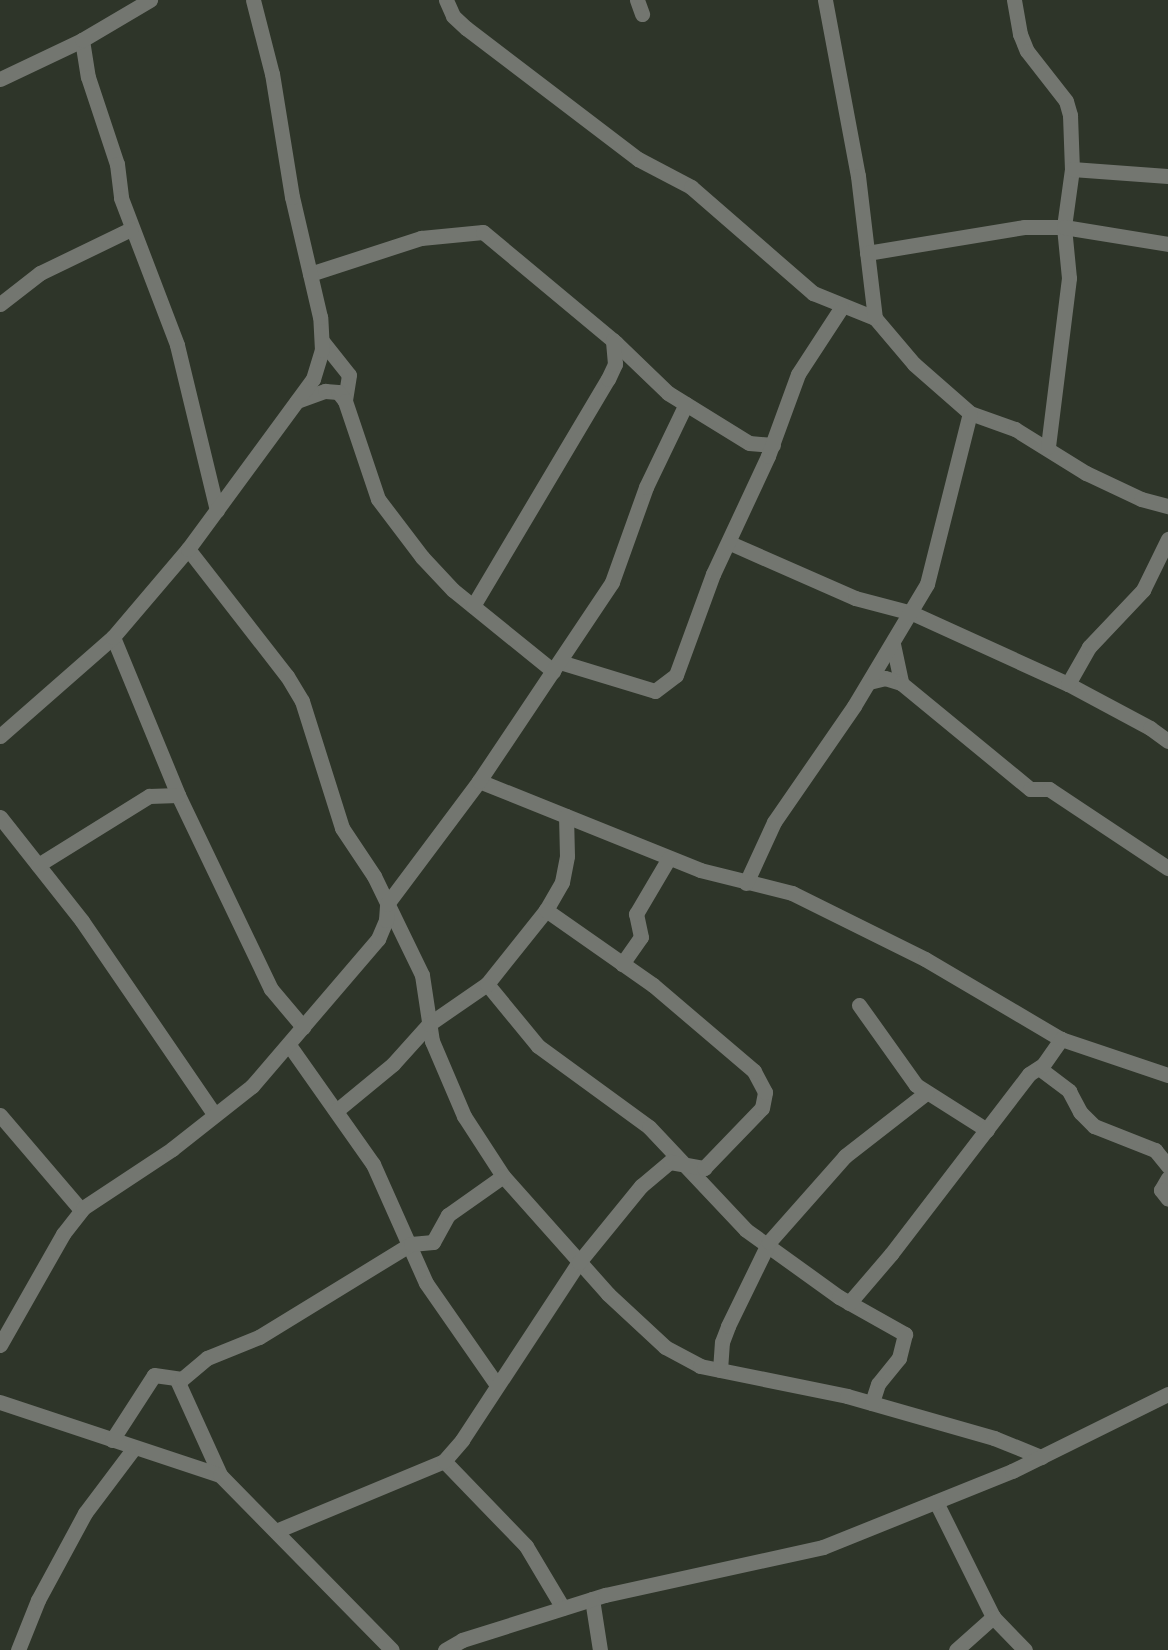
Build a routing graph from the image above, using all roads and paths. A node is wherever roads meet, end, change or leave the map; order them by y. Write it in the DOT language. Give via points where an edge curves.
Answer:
graph roads {
  1 [pos="150,0"];
  2 [pos="253,0"];
  3 [pos="446,0"];
  4 [pos="825,0"];
  5 [pos="1014,0"];
  6 [pos="82,40"];
  7 [pos="0,79"];
  8 [pos="1072,169"];
  9 [pos="1168,176"];
  10 [pos="1064,227"];
  11 [pos="131,229"];
  12 [pos="1168,244"];
  13 [pos="867,253"];
  14 [pos="310,274"];
  15 [pos="0,304"];
  16 [pos="841,308"];
  17 [pos="875,318"];
  18 [pos="613,340"];
  19 [pos="322,341"];
  20 [pos="297,401"];
  21 [pos="345,401"];
  22 [pos="686,404"];
  23 [pos="970,413"];
  24 [pos="749,443"];
  25 [pos="773,445"];
  26 [pos="1048,447"];
  27 [pos="763,469"];
  28 [pos="1168,506"];
  29 [pos="217,510"];
  30 [pos="1168,539"];
  31 [pos="730,543"];
  32 [pos="188,549"];
  33 [pos="473,606"];
  34 [pos="912,613"];
  35 [pos="113,637"];
  36 [pos="893,644"];
  37 [pos="557,667"];
  38 [pos="869,682"];
  39 [pos="901,683"];
  40 [pos="1068,684"];
  41 [pos="0,735"];
  42 [pos="1168,741"];
  43 [pos="479,781"];
  44 [pos="178,795"];
  45 [pos="566,816"];
  46 [pos="0,817"];
  47 [pos="669,858"];
  48 [pos="38,865"];
  49 [pos="1168,868"];
  50 [pos="746,882"];
  51 [pos="387,904"];
  52 [pos="546,910"];
  53 [pos="622,964"];
  54 [pos="487,984"];
  55 [pos="859,1005"];
  56 [pos="429,1024"];
  57 [pos="303,1027"];
  58 [pos="1061,1039"];
  59 [pos="289,1045"];
  60 [pos="1039,1068"];
  61 [pos="1168,1075"];
  62 [pos="926,1093"];
  63 [pos="336,1111"];
  64 [pos="0,1115"];
  65 [pos="215,1115"];
  66 [pos="987,1130"];
  67 [pos="679,1162"];
  68 [pos="1168,1166"];
  69 [pos="503,1176"];
  70 [pos="1168,1178"];
  71 [pos="1168,1200"];
  72 [pos="81,1210"];
  73 [pos="769,1242"];
  74 [pos="411,1244"];
  75 [pos="579,1262"];
  76 [pos="849,1303"];
  77 [pos="0,1345"];
  78 [pos="720,1370"];
  79 [pos="177,1380"];
  80 [pos="497,1385"];
  81 [pos="1168,1394"];
  82 [pos="0,1402"];
  83 [pos="872,1403"];
  84 [pos="112,1440"];
  85 [pos="134,1448"];
  86 [pos="1041,1457"];
  87 [pos="444,1461"];
  88 [pos="220,1475"];
  89 [pos="936,1502"];
  90 [pos="276,1531"];
  91 [pos="592,1599"];
  92 [pos="563,1608"];
  93 [pos="993,1617"];
  94 [pos="18,1650"];
  95 [pos="392,1650"];
  96 [pos="445,1650"];
  97 [pos="600,1650"];
  98 [pos="956,1650"];
  99 [pos="1024,1650"];
  1 -- 6 [label="street"];
  2 -- 14 [label="street" via="272,74"];
  3 -- 16 [label="street" via="453,16 465,28 638,159 691,187 813,293"];
  4 -- 13 [label="street" via="858,176"];
  5 -- 8 [label="street" via="1027,51 1066,101"];
  6 -- 7 [label="street"];
  6 -- 11 [label="street" via="88,77 117,164 121,198"];
  8 -- 9 [label="street"];
  8 -- 10 [label="street"];
  10 -- 12 [label="street"];
  10 -- 13 [label="street" via="1024,226"];
  10 -- 26 [label="street" via="1069,278"];
  11 -- 15 [label="street" via="40,273"];
  11 -- 29 [label="street" via="177,345"];
  13 -- 17 [label="street"];
  14 -- 18 [label="street" via="421,238 476,230 489,235"];
  14 -- 19 [label="street"];
  16 -- 17 [label="street"];
  16 -- 25 [label="street" via="798,375"];
  17 -- 23 [label="street" via="914,364"];
  18 -- 22 [label="street" via="668,393"];
  18 -- 33 [label="street" via="615,364 608,379"];
  19 -- 20 [label="street" via="313,379"];
  19 -- 21 [label="street" via="349,375"];
  20 -- 21 [label="street" via="325,391 338,392"];
  20 -- 29 [label="street"];
  21 -- 33 [label="street" via="378,499 422,557"];
  22 -- 24 [label="street"];
  22 -- 37 [label="street" via="646,487 612,582"];
  23 -- 26 [label="street" via="1015,429"];
  23 -- 34 [label="street" via="930,574"];
  24 -- 25 [label="street"];
  24 -- 27 [label="street"];
  25 -- 27 [label="street"];
  26 -- 28 [label="street" via="1086,473 1141,499"];
  27 -- 31 [label="street"];
  29 -- 32 [label="street"];
  30 -- 40 [label="street" via="1143,590 1089,647"];
  31 -- 34 [label="street" via="855,598"];
  31 -- 37 [label="street" via="713,574 684,659 664,687 644,690"];
  32 -- 35 [label="street"];
  32 -- 51 [label="street" via="302,701 342,828"];
  33 -- 37 [label="street"];
  34 -- 36 [label="street"];
  34 -- 40 [label="street"];
  35 -- 41 [label="street"];
  35 -- 44 [label="street"];
  36 -- 38 [label="street"];
  36 -- 39 [label="street"];
  37 -- 43 [label="street"];
  38 -- 39 [label="street" via="885,678"];
  38 -- 50 [label="street" via="774,822"];
  39 -- 49 [label="street" via="1030,789 1049,789"];
  40 -- 42 [label="street"];
  43 -- 45 [label="street"];
  43 -- 51 [label="street"];
  44 -- 48 [label="street" via="149,796"];
  44 -- 57 [label="street" via="272,989"];
  45 -- 47 [label="street"];
  45 -- 52 [label="street" via="567,856 562,882"];
  46 -- 48 [label="street"];
  47 -- 50 [label="street"];
  47 -- 53 [label="street" via="636,914 641,937"];
  48 -- 65 [label="street" via="82,921"];
  50 -- 58 [label="street" via="792,893 925,959"];
  51 -- 56 [label="street" via="422,975"];
  51 -- 57 [label="street" via="386,920 378,939"];
  52 -- 53 [label="street"];
  52 -- 54 [label="street"];
  53 -- 67 [label="street" via="754,1071 765,1092 762,1108 704,1168"];
  54 -- 56 [label="street"];
  54 -- 67 [label="street" via="538,1046 649,1127"];
  55 -- 62 [label="street" via="900,1068"];
  56 -- 63 [label="street" via="393,1064"];
  56 -- 69 [label="street" via="440,1064 464,1116"];
  57 -- 59 [label="street"];
  58 -- 60 [label="street"];
  58 -- 61 [label="street"];
  59 -- 63 [label="street"];
  59 -- 65 [label="street" via="252,1086"];
  60 -- 66 [label="street" via="1029,1074"];
  60 -- 68 [label="street" via="1069,1091 1080,1112 1094,1126 1155,1150"];
  62 -- 66 [label="street"];
  62 -- 73 [label="street" via="845,1156"];
  63 -- 74 [label="street" via="373,1164"];
  64 -- 72 [label="street"];
  65 -- 72 [label="street"];
  66 -- 76 [label="street"];
  67 -- 73 [label="street" via="746,1230"];
  67 -- 75 [label="street" via="670,1162 641,1186"];
  69 -- 74 [label="street" via="448,1215 433,1242"];
  69 -- 75 [label="street"];
  70 -- 71 [label="street" via="1161,1190"];
  72 -- 77 [label="street" via="63,1234"];
  73 -- 76 [label="street"];
  73 -- 78 [label="street" via="728,1326 722,1342"];
  74 -- 79 [label="street" via="259,1337 207,1358"];
  74 -- 80 [label="street" via="426,1283"];
  75 -- 78 [label="street" via="665,1347 700,1366"];
  75 -- 80 [label="street"];
  76 -- 83 [label="street" via="895,1325 906,1338 899,1358 878,1384"];
  78 -- 83 [label="street"];
  79 -- 84 [label="street" via="160,1376 150,1379"];
  79 -- 88 [label="street"];
  80 -- 87 [label="street"];
  81 -- 86 [label="street"];
  82 -- 84 [label="street"];
  83 -- 86 [label="street" via="994,1438"];
  84 -- 85 [label="street"];
  85 -- 88 [label="street"];
  85 -- 94 [label="street" via="85,1513 38,1600"];
  86 -- 89 [label="street"];
  87 -- 90 [label="street"];
  87 -- 92 [label="street" via="526,1546"];
  88 -- 90 [label="street"];
  89 -- 91 [label="street" via="823,1547"];
  89 -- 93 [label="street"];
  90 -- 95 [label="street"];
  91 -- 92 [label="street"];
  91 -- 97 [label="street"];
  92 -- 96 [label="street" via="462,1640"];
  93 -- 98 [label="street"];
  93 -- 99 [label="street"];
}
